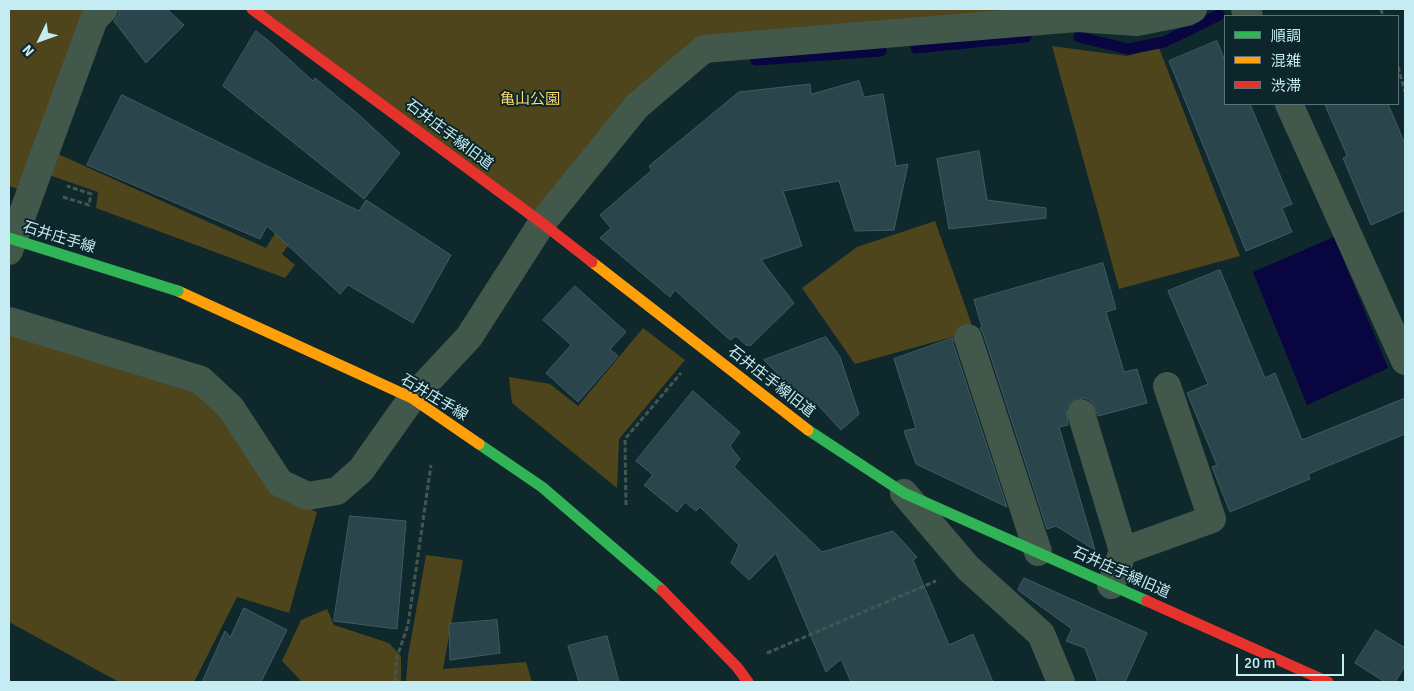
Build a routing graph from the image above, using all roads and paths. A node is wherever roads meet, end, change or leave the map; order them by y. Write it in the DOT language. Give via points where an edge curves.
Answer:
graph roads {
  1 [pos="104,9"];
  2 [pos="252,9"];
  3 [pos="1193,9"];
  4 [pos="1399,71"];
  5 [pos="1405,92"];
  6 [pos="1288,105"];
  7 [pos="542,223"];
  8 [pos="9,238"];
  9 [pos="9,251"];
  10 [pos="9,321"];
  11 [pos="968,338"];
  12 [pos="703,348"];
  13 [pos="1405,361"];
  14 [pos="1167,386"];
  15 [pos="412,398"];
  16 [pos="1081,412"];
  17 [pos="431,465"];
  18 [pos="904,493"];
  19 [pos="626,505"];
  20 [pos="1123,551"];
  21 [pos="1038,552"];
  22 [pos="968,568"];
  23 [pos="1111,585"];
  24 [pos="737,667"];
  25 [pos="395,682"];
  26 [pos="748,682"];
  27 [pos="1061,682"];
  28 [pos="1328,682"];
  1 -- 9 [label="street" via="94,19"];
  2 -- 7 [label="street, 石井庄手線旧道"];
  3 -- 7 [label="street" via="1137,22 1077,18 704,49 637,106"];
  4 -- 5 [label="path"];
  6 -- 13 [label="street"];
  7 -- 12 [label="street, 石井庄手線旧道"];
  7 -- 15 [label="street" via="469,337"];
  8 -- 15 [label="street, 石井庄手線, bridge" via="178,291"];
  10 -- 15 [label="street" via="201,380 231,408 280,484 308,496 337,491 361,470"];
  11 -- 21 [label="street"];
  12 -- 18 [label="street, 石井庄手線旧道" via="808,430"];
  12 -- 19 [label="path" via="625,439"];
  14 -- 20 [label="street" via="1212,519"];
  15 -- 24 [label="street, 石井庄手線" via="542,488 670,597"];
  16 -- 20 [label="street"];
  17 -- 25 [label="path" via="408,625 397,657"];
  18 -- 21 [label="street, 石井庄手線旧道"];
  18 -- 22 [label="street"];
  20 -- 23 [label="street"];
  21 -- 23 [label="street, 石井庄手線旧道"];
  22 -- 24 [label="path"];
  22 -- 27 [label="street" via="1041,634"];
  23 -- 28 [label="street, 石井庄手線旧道"];
  24 -- 26 [label="street, 石井庄手線"];
}
